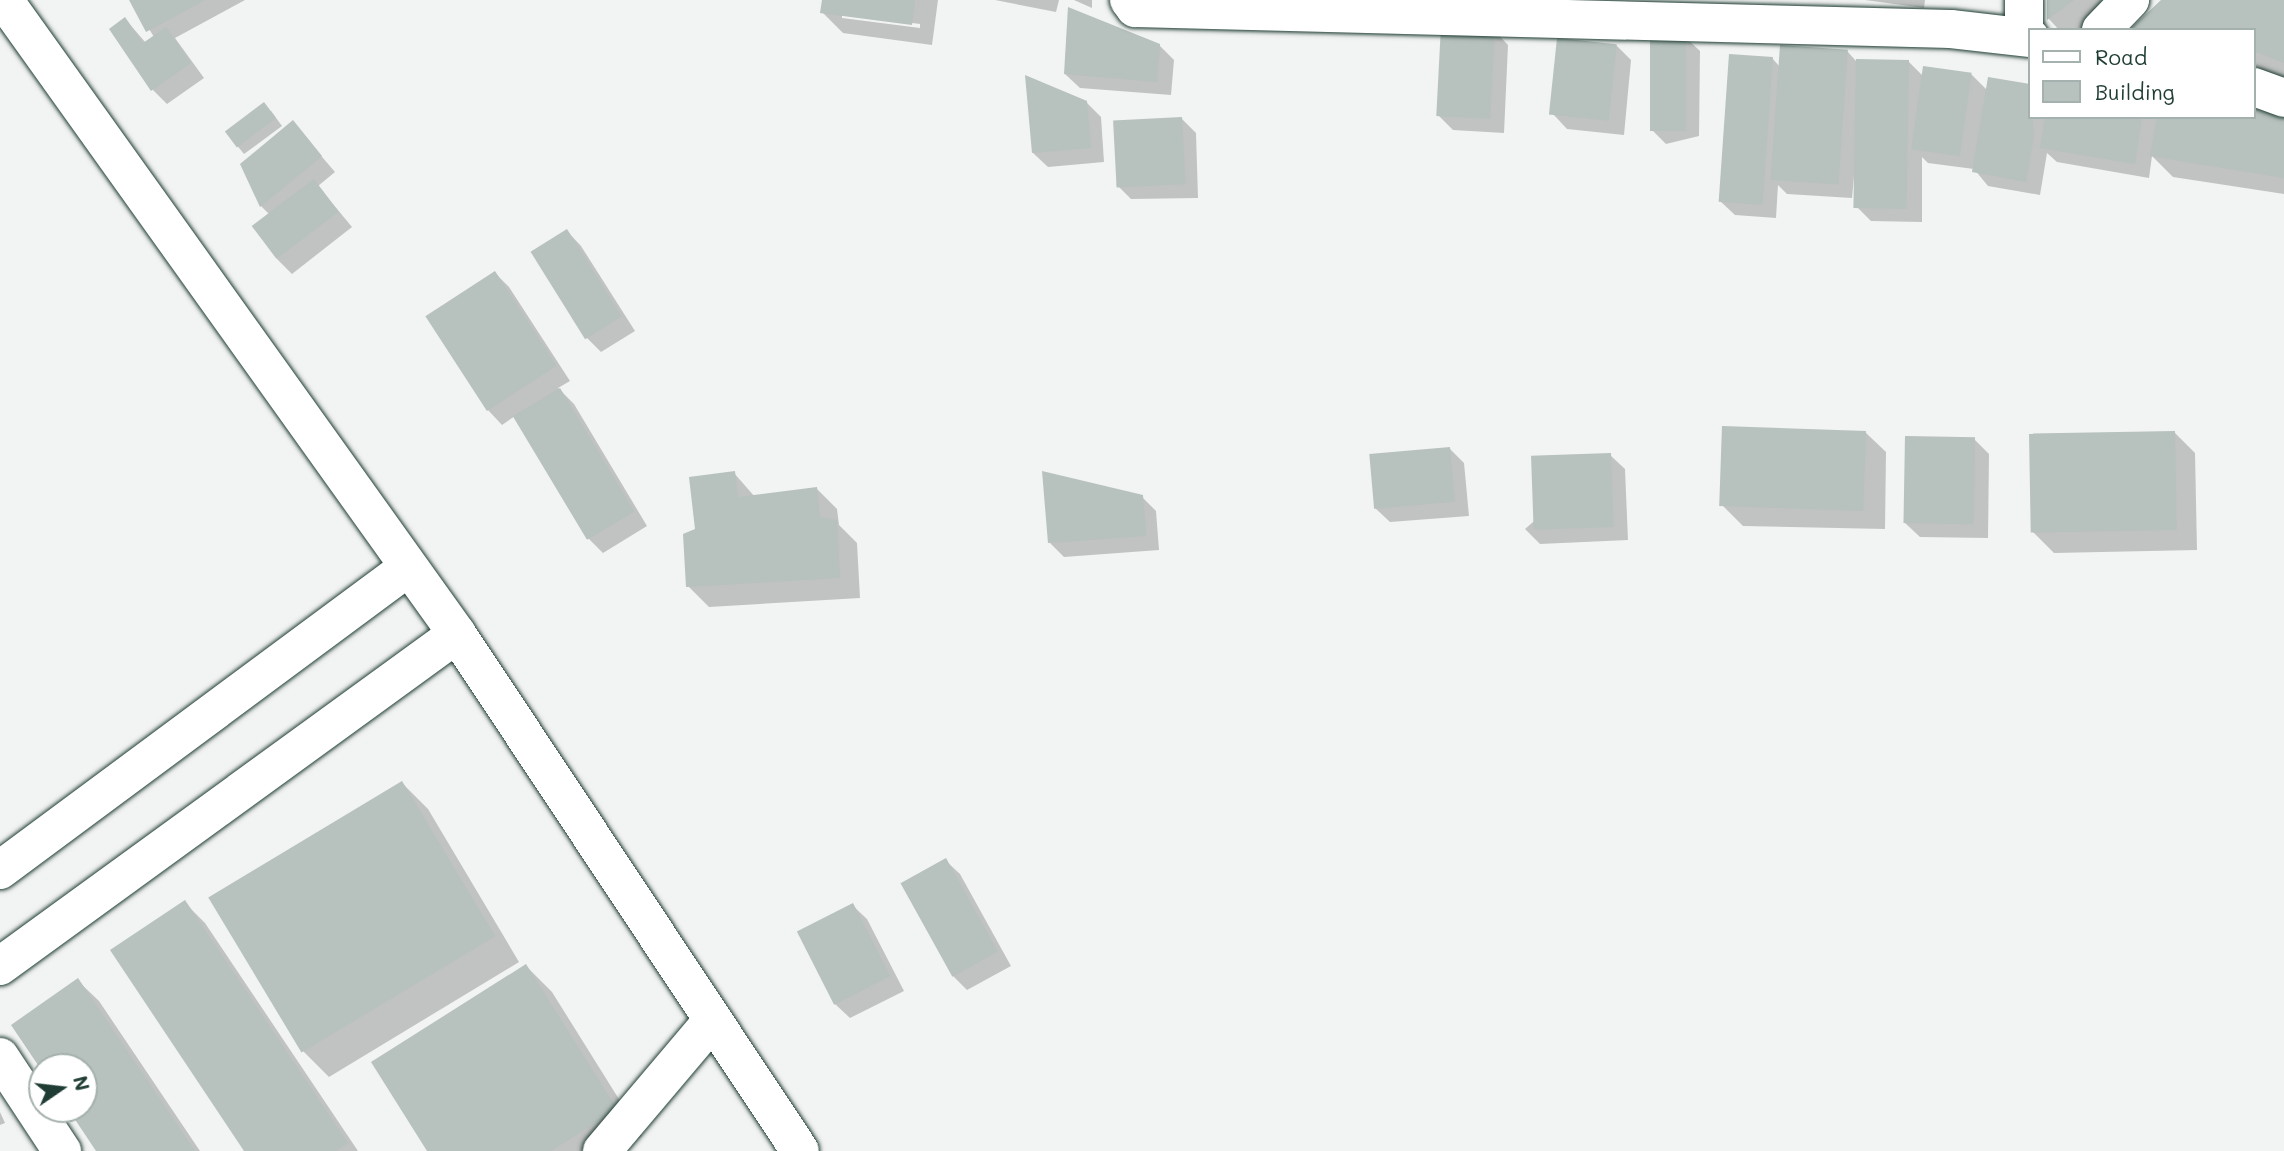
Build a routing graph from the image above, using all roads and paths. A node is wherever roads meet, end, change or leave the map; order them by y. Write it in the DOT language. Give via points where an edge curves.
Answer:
graph roads {
  1 [pos="5,0"];
  2 [pos="1129,0"];
  3 [pos="2130,0"];
  4 [pos="1406,6"];
  5 [pos="2026,25"];
  6 [pos="2103,28"];
  7 [pos="2256,88"];
  8 [pos="2284,98"];
  9 [pos="406,569"];
  10 [pos="457,634"];
  11 [pos="0,870"];
  12 [pos="0,966"];
  13 [pos="712,1021"];
  14 [pos="0,1057"];
  15 [pos="62,1151"];
  16 [pos="602,1151"];
  17 [pos="800,1151"];
  1 -- 9 [label="main road"];
  2 -- 4 [label="main road" via="1135,8"];
  3 -- 6 [label="main road"];
  4 -- 5 [label="main road" via="1951,29"];
  7 -- 8 [label="main road"];
  9 -- 10 [label="main road"];
  9 -- 11 [label="main road"];
  10 -- 12 [label="main road"];
  10 -- 13 [label="main road"];
  13 -- 16 [label="main road"];
  13 -- 17 [label="main road"];
  14 -- 15 [label="main road"];
}
